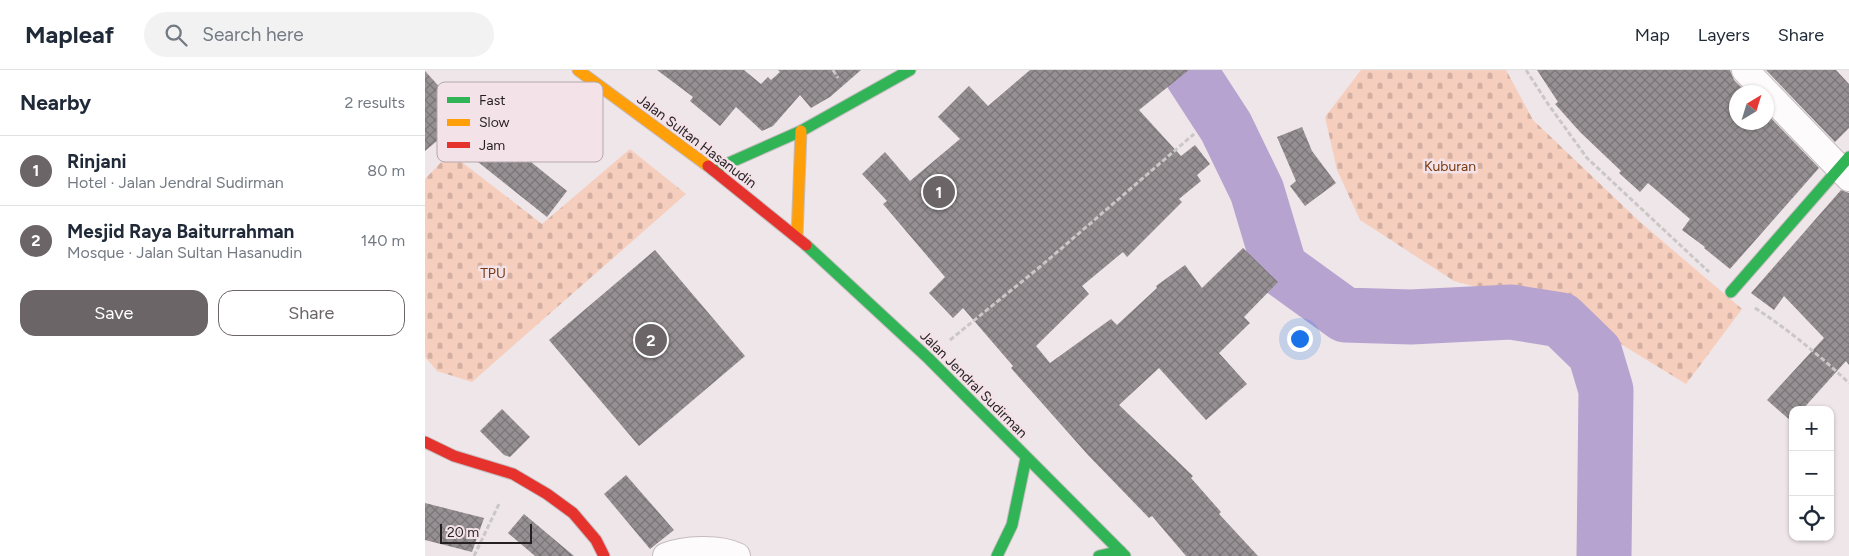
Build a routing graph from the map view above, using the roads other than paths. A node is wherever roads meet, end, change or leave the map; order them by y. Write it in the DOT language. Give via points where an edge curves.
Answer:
graph roads {
  1 [pos="578,70"];
  2 [pos="910,70"];
  3 [pos="1745,70"];
  4 [pos="594,82"];
  5 [pos="603,89"];
  6 [pos="801,132"];
  7 [pos="1845,168"];
  8 [pos="713,170"];
  9 [pos="797,237"];
  10 [pos="1731,292"];
  11 [pos="425,442"];
  12 [pos="1026,458"];
  13 [pos="1123,553"];
  14 [pos="604,556"];
  15 [pos="666,556"];
  16 [pos="737,556"];
  17 [pos="997,556"];
  18 [pos="1099,556"];
  1 -- 4 [label="main road, Jalan Sultan Hasanudin"];
  2 -- 6 [label="main road"];
  3 -- 7 [label="street"];
  5 -- 8 [label="main road, Jalan Sultan Hasanudin"];
  6 -- 8 [label="main road"];
  6 -- 9 [label="main road"];
  7 -- 10 [label="main road"];
  8 -- 9 [label="main road, Jalan Sultan Hasanudin"];
  9 -- 12 [label="main road, Jalan Jendral Sudirman" via="928,358"];
  11 -- 14 [label="main road" via="454,456 513,474 547,494 573,513 596,540"];
  12 -- 13 [label="main road, Jalan Jendral Sudirman"];
  12 -- 17 [label="main road" via="1012,525"];
  13 -- 18 [label="main road"];
  15 -- 16 [label="street" via="675,552 707,550"];
}
